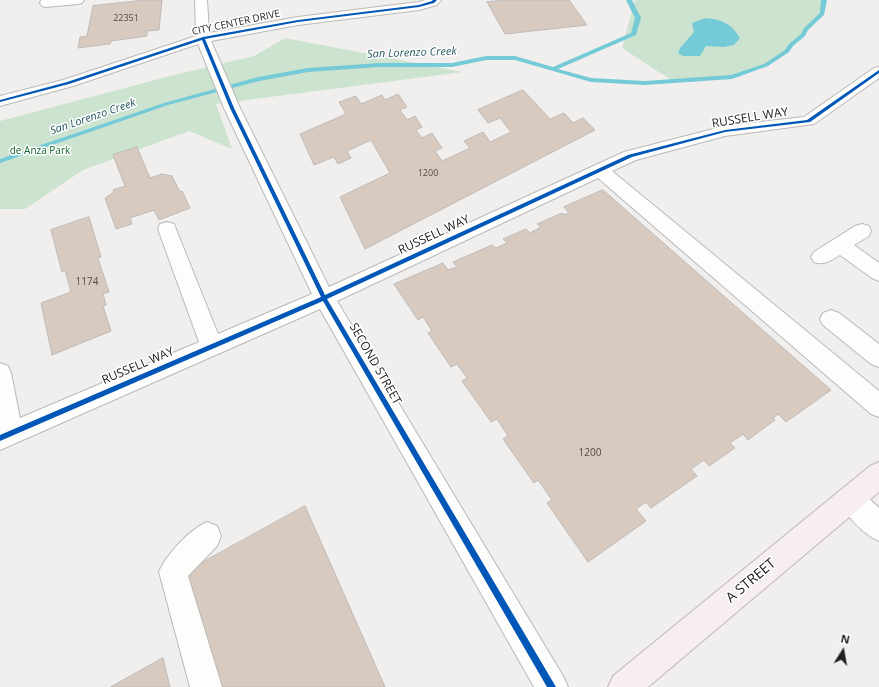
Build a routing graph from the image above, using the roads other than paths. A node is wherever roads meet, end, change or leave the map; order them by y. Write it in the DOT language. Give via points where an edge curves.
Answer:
graph roads {
  1 [pos="47,0"];
  2 [pos="78,0"];
  3 [pos="201,0"];
  4 [pos="434,0"];
  5 [pos="203,38"];
  6 [pos="879,71"];
  7 [pos="0,101"];
  8 [pos="600,170"];
  9 [pos="167,229"];
  10 [pos="862,231"];
  11 [pos="840,245"];
  12 [pos="821,257"];
  13 [pos="879,273"];
  14 [pos="324,298"];
  15 [pos="831,319"];
  16 [pos="212,346"];
  17 [pos="879,357"];
  18 [pos="0,373"];
  19 [pos="879,406"];
  20 [pos="6,436"];
  21 [pos="879,475"];
  22 [pos="850,499"];
  23 [pos="879,527"];
  24 [pos="207,536"];
  25 [pos="206,687"];
  26 [pos="552,687"];
  27 [pos="624,687"];
  1 -- 2 [label="street" via="46,3"];
  3 -- 5 [label="street, SECOND STREET"];
  4 -- 5 [label="street, CITY CENTER DRIVE" via="419,6 298,21"];
  5 -- 7 [label="street, CITY CENTER DRIVE" via="68,83"];
  5 -- 14 [label="street, SECOND STREET" via="232,108"];
  6 -- 8 [label="street, RUSSELL WAY" via="808,121 725,131 630,156"];
  8 -- 14 [label="street, RUSSELL WAY"];
  8 -- 19 [label="street"];
  9 -- 16 [label="street"];
  10 -- 11 [label="street"];
  11 -- 12 [label="street"];
  11 -- 13 [label="street"];
  14 -- 16 [label="street, RUSSELL WAY"];
  14 -- 26 [label="street, SECOND STREET"];
  15 -- 17 [label="street"];
  16 -- 20 [label="street, RUSSELL WAY"];
  18 -- 20 [label="street"];
  21 -- 22 [label="main road, A STREET"];
  22 -- 23 [label="street"];
  22 -- 27 [label="main road, A STREET"];
  24 -- 25 [label="street" via="173,572"];
}
